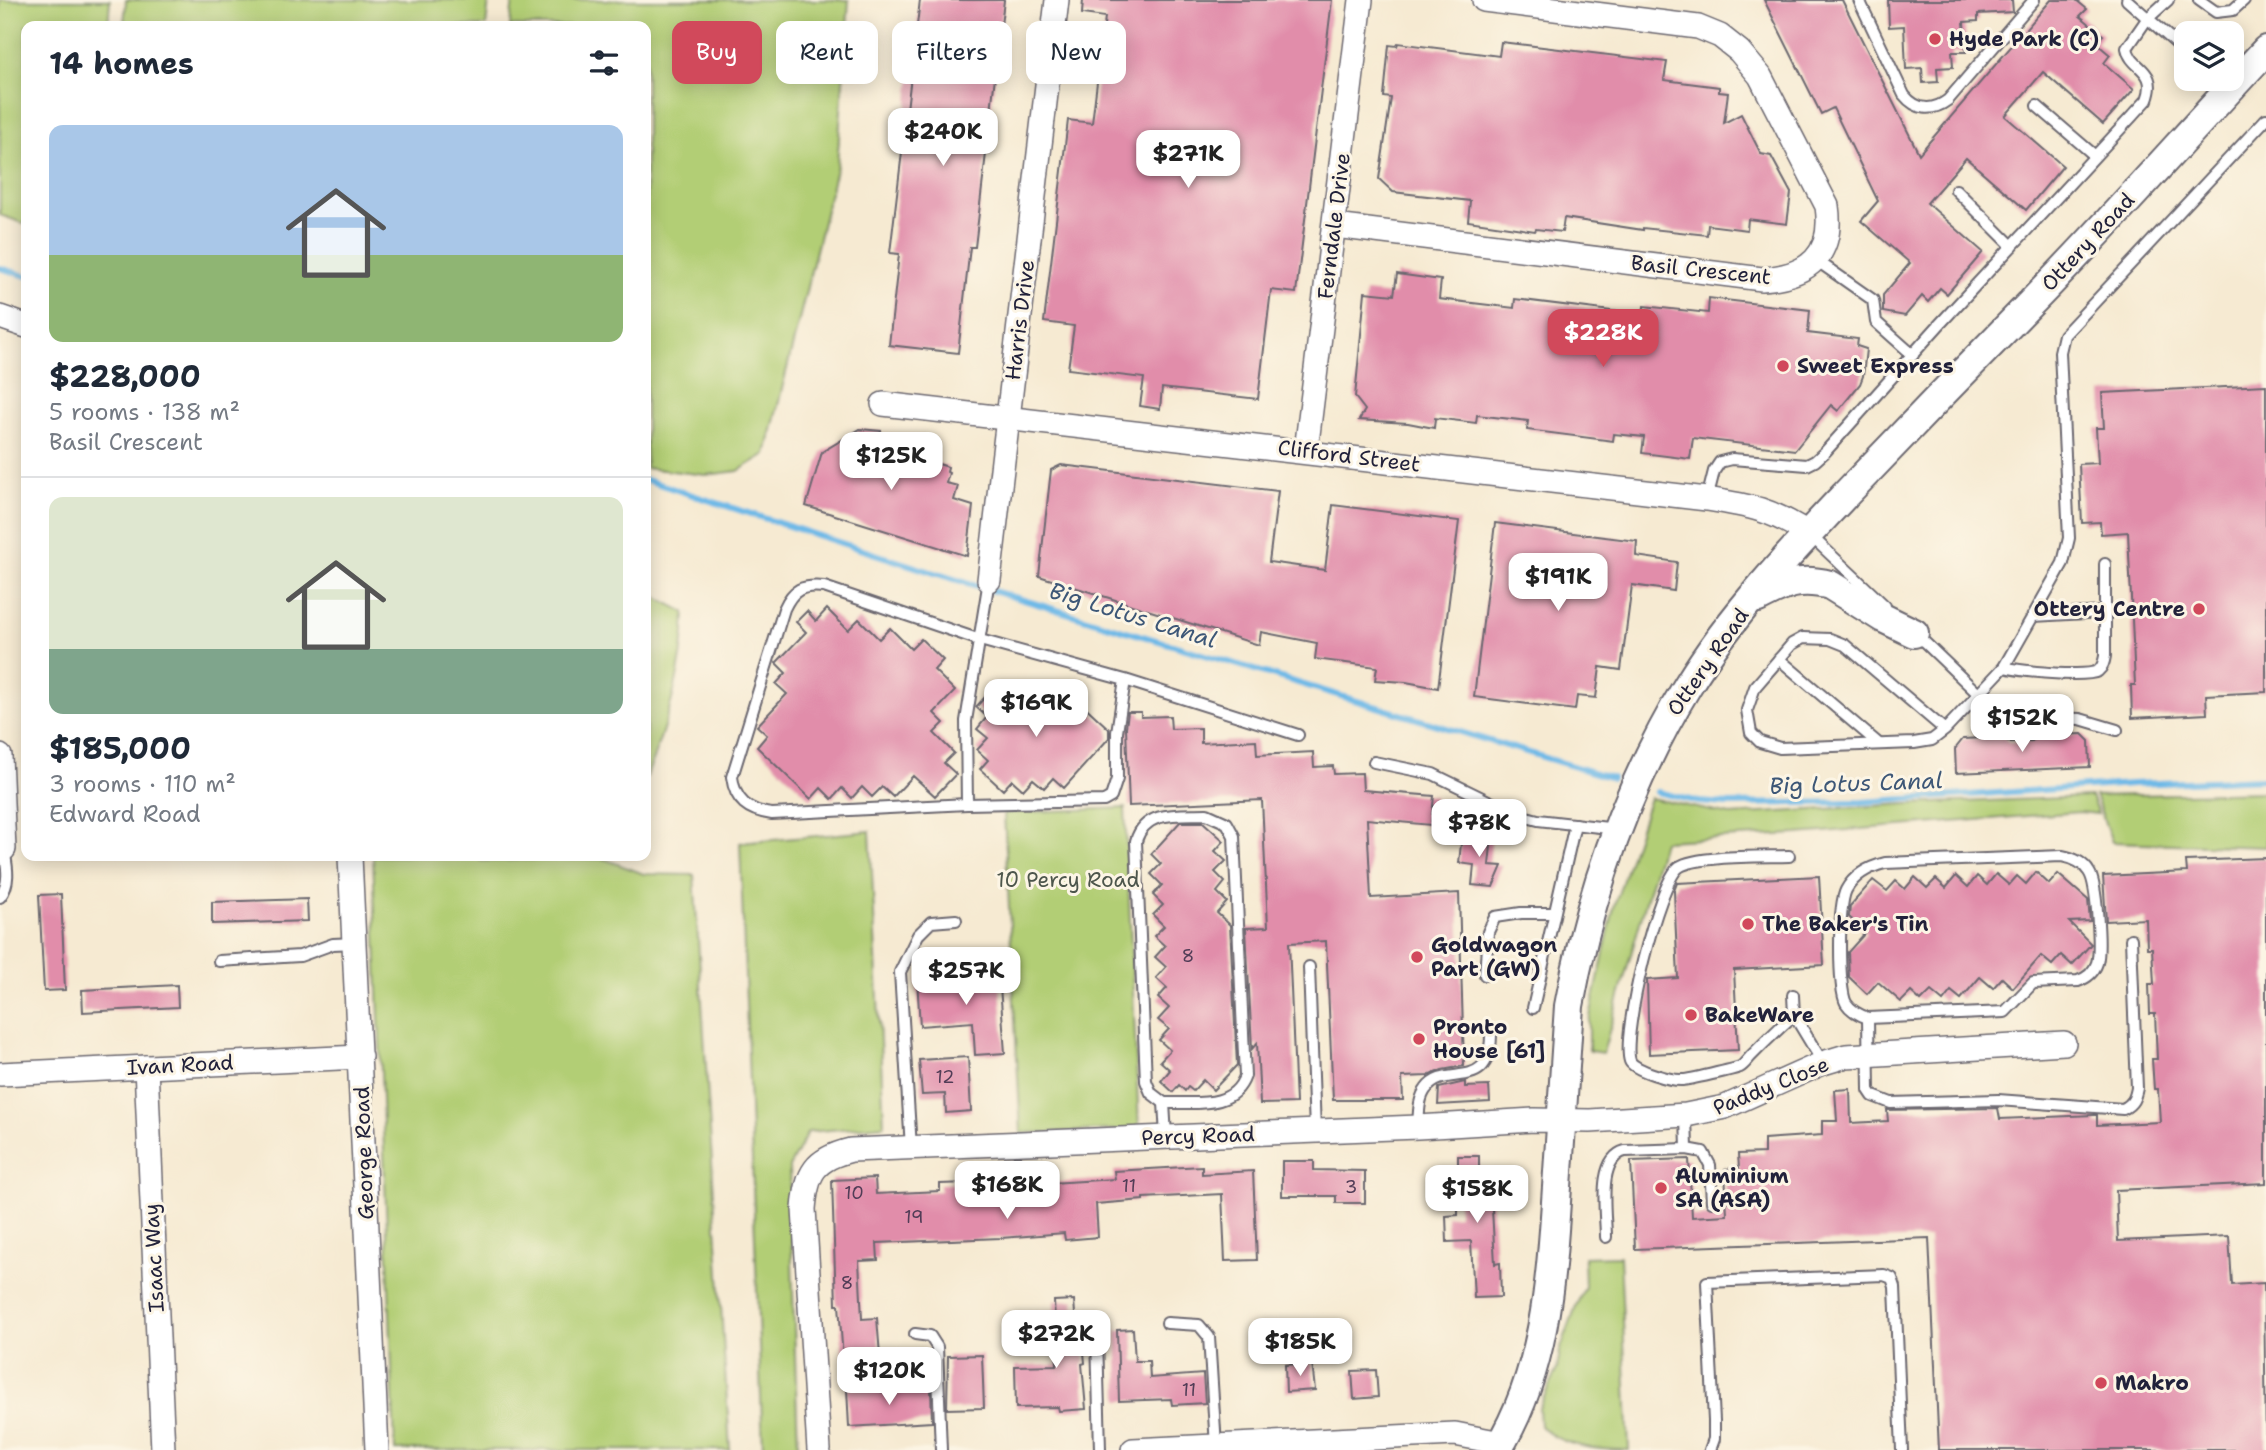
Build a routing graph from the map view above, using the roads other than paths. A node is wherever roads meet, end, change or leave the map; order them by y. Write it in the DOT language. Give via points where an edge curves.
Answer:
graph roads {
  1 [pos="1057,0"];
  2 [pos="1361,0"];
  3 [pos="1484,0"];
  4 [pos="1859,0"];
  5 [pos="2034,0"];
  6 [pos="2127,0"];
  7 [pos="2168,0"];
  8 [pos="2199,0"];
  9 [pos="2244,0"];
  10 [pos="2147,19"];
  11 [pos="2174,42"];
  12 [pos="2266,50"];
  13 [pos="2244,68"];
  14 [pos="2218,91"];
  15 [pos="2036,106"];
  16 [pos="2266,119"];
  17 [pos="2094,155"];
  18 [pos="1956,190"];
  19 [pos="1335,226"];
  20 [pos="2012,246"];
  21 [pos="1816,260"];
  22 [pos="0,317"];
  23 [pos="21,324"];
  24 [pos="1913,355"];
  25 [pos="883,404"];
  26 [pos="1009,417"];
  27 [pos="1306,451"];
  28 [pos="1707,499"];
  29 [pos="1809,534"];
  30 [pos="2105,564"];
  31 [pos="989,580"];
  32 [pos="1749,603"];
  33 [pos="2105,612"];
  34 [pos="2033,617"];
  35 [pos="1914,633"];
  36 [pos="980,640"];
  37 [pos="1779,659"];
  38 [pos="2004,667"];
  39 [pos="1125,680"];
  40 [pos="1980,695"];
  41 [pos="1945,730"];
  42 [pos="2117,730"];
  43 [pos="1298,735"];
  44 [pos="1879,744"];
  45 [pos="0,756"];
  46 [pos="1374,762"];
  47 [pos="967,804"];
  48 [pos="1622,816"];
  49 [pos="1575,824"];
  50 [pos="10,849"];
  51 [pos="1789,856"];
  52 [pos="350,861"];
  53 [pos="0,897"];
  54 [pos="1554,913"];
  55 [pos="956,920"];
  56 [pos="2132,939"];
  57 [pos="355,943"];
  58 [pos="219,961"];
  59 [pos="1308,967"];
  60 [pos="1485,975"];
  61 [pos="1793,995"];
  62 [pos="1533,1008"];
  63 [pos="1794,1015"];
  64 [pos="1868,1017"];
  65 [pos="1491,1029"];
  66 [pos="2064,1043"];
  67 [pos="1868,1054"];
  68 [pos="360,1057"];
  69 [pos="1823,1063"];
  70 [pos="146,1067"];
  71 [pos="0,1074"];
  72 [pos="1164,1103"];
  73 [pos="1686,1115"];
  74 [pos="1562,1121"];
  75 [pos="1418,1127"];
  76 [pos="1315,1131"];
  77 [pos="1166,1136"];
  78 [pos="911,1148"];
  79 [pos="1687,1149"];
  80 [pos="1712,1202"];
  81 [pos="1606,1237"];
  82 [pos="1167,1323"];
  83 [pos="1087,1326"];
  84 [pos="915,1334"];
  85 [pos="1216,1446"];
  86 [pos="1311,1446"];
  87 [pos="1502,1447"];
  88 [pos="163,1450"];
  89 [pos="377,1450"];
  90 [pos="819,1450"];
  91 [pos="942,1450"];
  92 [pos="1100,1450"];
  93 [pos="1133,1450"];
  94 [pos="1710,1450"];
  95 [pos="1902,1450"];
  1 -- 26 [label="street, Harris Drive"];
  2 -- 19 [label="street, Ferndale Drive"];
  3 -- 21 [label="street" via="1698,27 1720,36 1760,76 1827,206 1830,226"];
  4 -- 5 [label="lane" via="1904,95 1914,105 1929,109 1948,100"];
  6 -- 10 [label="lane"];
  7 -- 10 [label="lane"];
  8 -- 9 [label="lane" via="2216,12 2233,10"];
  10 -- 11 [label="lane"];
  10 -- 17 [label="lane" via="2127,50 2148,76 2149,95"];
  12 -- 13 [label="street, Ottery Road"];
  14 -- 29 [label="street, Ottery Road" via="2038,295"];
  15 -- 17 [label="lane"];
  16 -- 34 [label="lane" via="2064,335 2060,352 2067,550"];
  17 -- 20 [label="lane"];
  18 -- 20 [label="lane"];
  19 -- 21 [label="street, Basil Crescent" via="1762,279 1783,278"];
  19 -- 27 [label="street, Ferndale Drive"];
  20 -- 24 [label="lane"];
  21 -- 24 [label="lane" via="1873,300 1876,322"];
  22 -- 23 [label="street"];
  24 -- 28 [label="lane" via="1815,461 1807,465 1720,462"];
  25 -- 26 [label="street, Clifford Street"];
  26 -- 27 [label="street, Clifford Street"];
  26 -- 31 [label="street, Harris Drive"];
  27 -- 28 [label="street, Clifford Street"];
  28 -- 29 [label="street, Clifford Street" via="1758,507"];
  29 -- 32 [label="street, Ottery Road"];
  29 -- 35 [label="lane"];
  30 -- 33 [label="lane"];
  31 -- 36 [label="lane, Harris Drive"];
  32 -- 35 [label="street" via="1790,582 1820,583"];
  32 -- 48 [label="street, Ottery Road" via="1689,684"];
  33 -- 34 [label="lane"];
  33 -- 38 [label="lane" via="2105,656 2096,672"];
  34 -- 38 [label="lane"];
  35 -- 40 [label="lane"];
  36 -- 39 [label="lane"];
  36 -- 47 [label="lane, Harris Drive" via="966,721"];
  36 -- 47 [label="lane" via="824,587 799,587 783,608 732,777 734,792 743,804 772,814"];
  37 -- 41 [label="lane" via="1803,638 1845,645"];
  37 -- 44 [label="lane"];
  37 -- 44 [label="lane" via="1755,687 1747,710 1751,733 1760,742 1780,748"];
  38 -- 40 [label="lane"];
  39 -- 43 [label="lane"];
  39 -- 47 [label="lane" via="1117,732 1117,779 1111,797 1104,801"];
  40 -- 41 [label="lane"];
  40 -- 42 [label="lane" via="2009,716 2080,719"];
  41 -- 44 [label="lane" via="1932,740"];
  45 -- 50 [label="street"];
  46 -- 49 [label="lane" via="1433,774 1515,814"];
  48 -- 49 [label="lane"];
  48 -- 74 [label="street, Ottery Road" via="1602,868 1577,961 1569,1006"];
  49 -- 54 [label="lane"];
  50 -- 53 [label="lane" via="7,884"];
  51 -- 63 [label="lane" via="1701,860 1674,871 1639,975 1631,1064 1682,1080 1740,1067"];
  52 -- 57 [label="street, George Road"];
  54 -- 60 [label="lane" via="1495,917 1488,932"];
  54 -- 62 [label="lane"];
  55 -- 78 [label="lane" via="931,922 918,936 900,972"];
  56 -- 67 [label="lane" via="2137,1088 2130,1106 1998,1100 1891,1103 1869,1090"];
  57 -- 58 [label="lane" via="332,944 300,956"];
  57 -- 68 [label="street, George Road"];
  59 -- 76 [label="lane"];
  61 -- 63 [label="lane"];
  63 -- 69 [label="lane"];
  64 -- 64 [label="lane" via="1853,1011 1844,998 1839,913 1846,890 1862,872 1885,863 2062,856 2079,861 2090,873 2095,888 2098,955 2094,970 2084,979 2033,983 2004,1012"];
  64 -- 67 [label="lane"];
  65 -- 75 [label="lane" via="1492,1045 1480,1068 1430,1084 1424,1091"];
  66 -- 67 [label="street, Paddy Close"];
  67 -- 69 [label="street, Paddy Close"];
  68 -- 70 [label="street, Ivan Road"];
  68 -- 89 [label="street, George Road"];
  69 -- 73 [label="street, Paddy Close" via="1724,1107"];
  70 -- 71 [label="street, Ivan Road"];
  70 -- 88 [label="street, Isaac Way"];
  72 -- 72 [label="lane" via="1151,1093 1146,1081 1136,841 1146,822 1158,816 1207,814 1227,823 1234,836 1245,1076 1239,1089 1224,1100"];
  72 -- 77 [label="lane"];
  73 -- 74 [label="street, Paddy Close"];
  73 -- 79 [label="lane"];
  74 -- 75 [label="street, Percy Road"];
  74 -- 87 [label="street, Ottery Road" via="1548,1302 1521,1402"];
  75 -- 76 [label="street, Percy Road"];
  76 -- 77 [label="street, Percy Road"];
  77 -- 78 [label="street, Percy Road"];
  78 -- 90 [label="street, Percy Road" via="834,1154 812,1172 806,1185"];
  79 -- 80 [label="lane" via="1697,1149 1707,1157"];
  79 -- 81 [label="lane" via="1616,1154 1605,1180"];
  82 -- 85 [label="lane" via="1199,1325 1209,1337"];
  83 -- 92 [label="lane" via="1094,1327 1097,1336"];
  84 -- 91 [label="lane" via="930,1336 937,1347"];
  85 -- 86 [label="street"];
  85 -- 93 [label="street"];
  86 -- 87 [label="street" via="1455,1434"];
  94 -- 95 [label="lane" via="1714,1421 1707,1282 1884,1275 1892,1278 1895,1287"];
}
